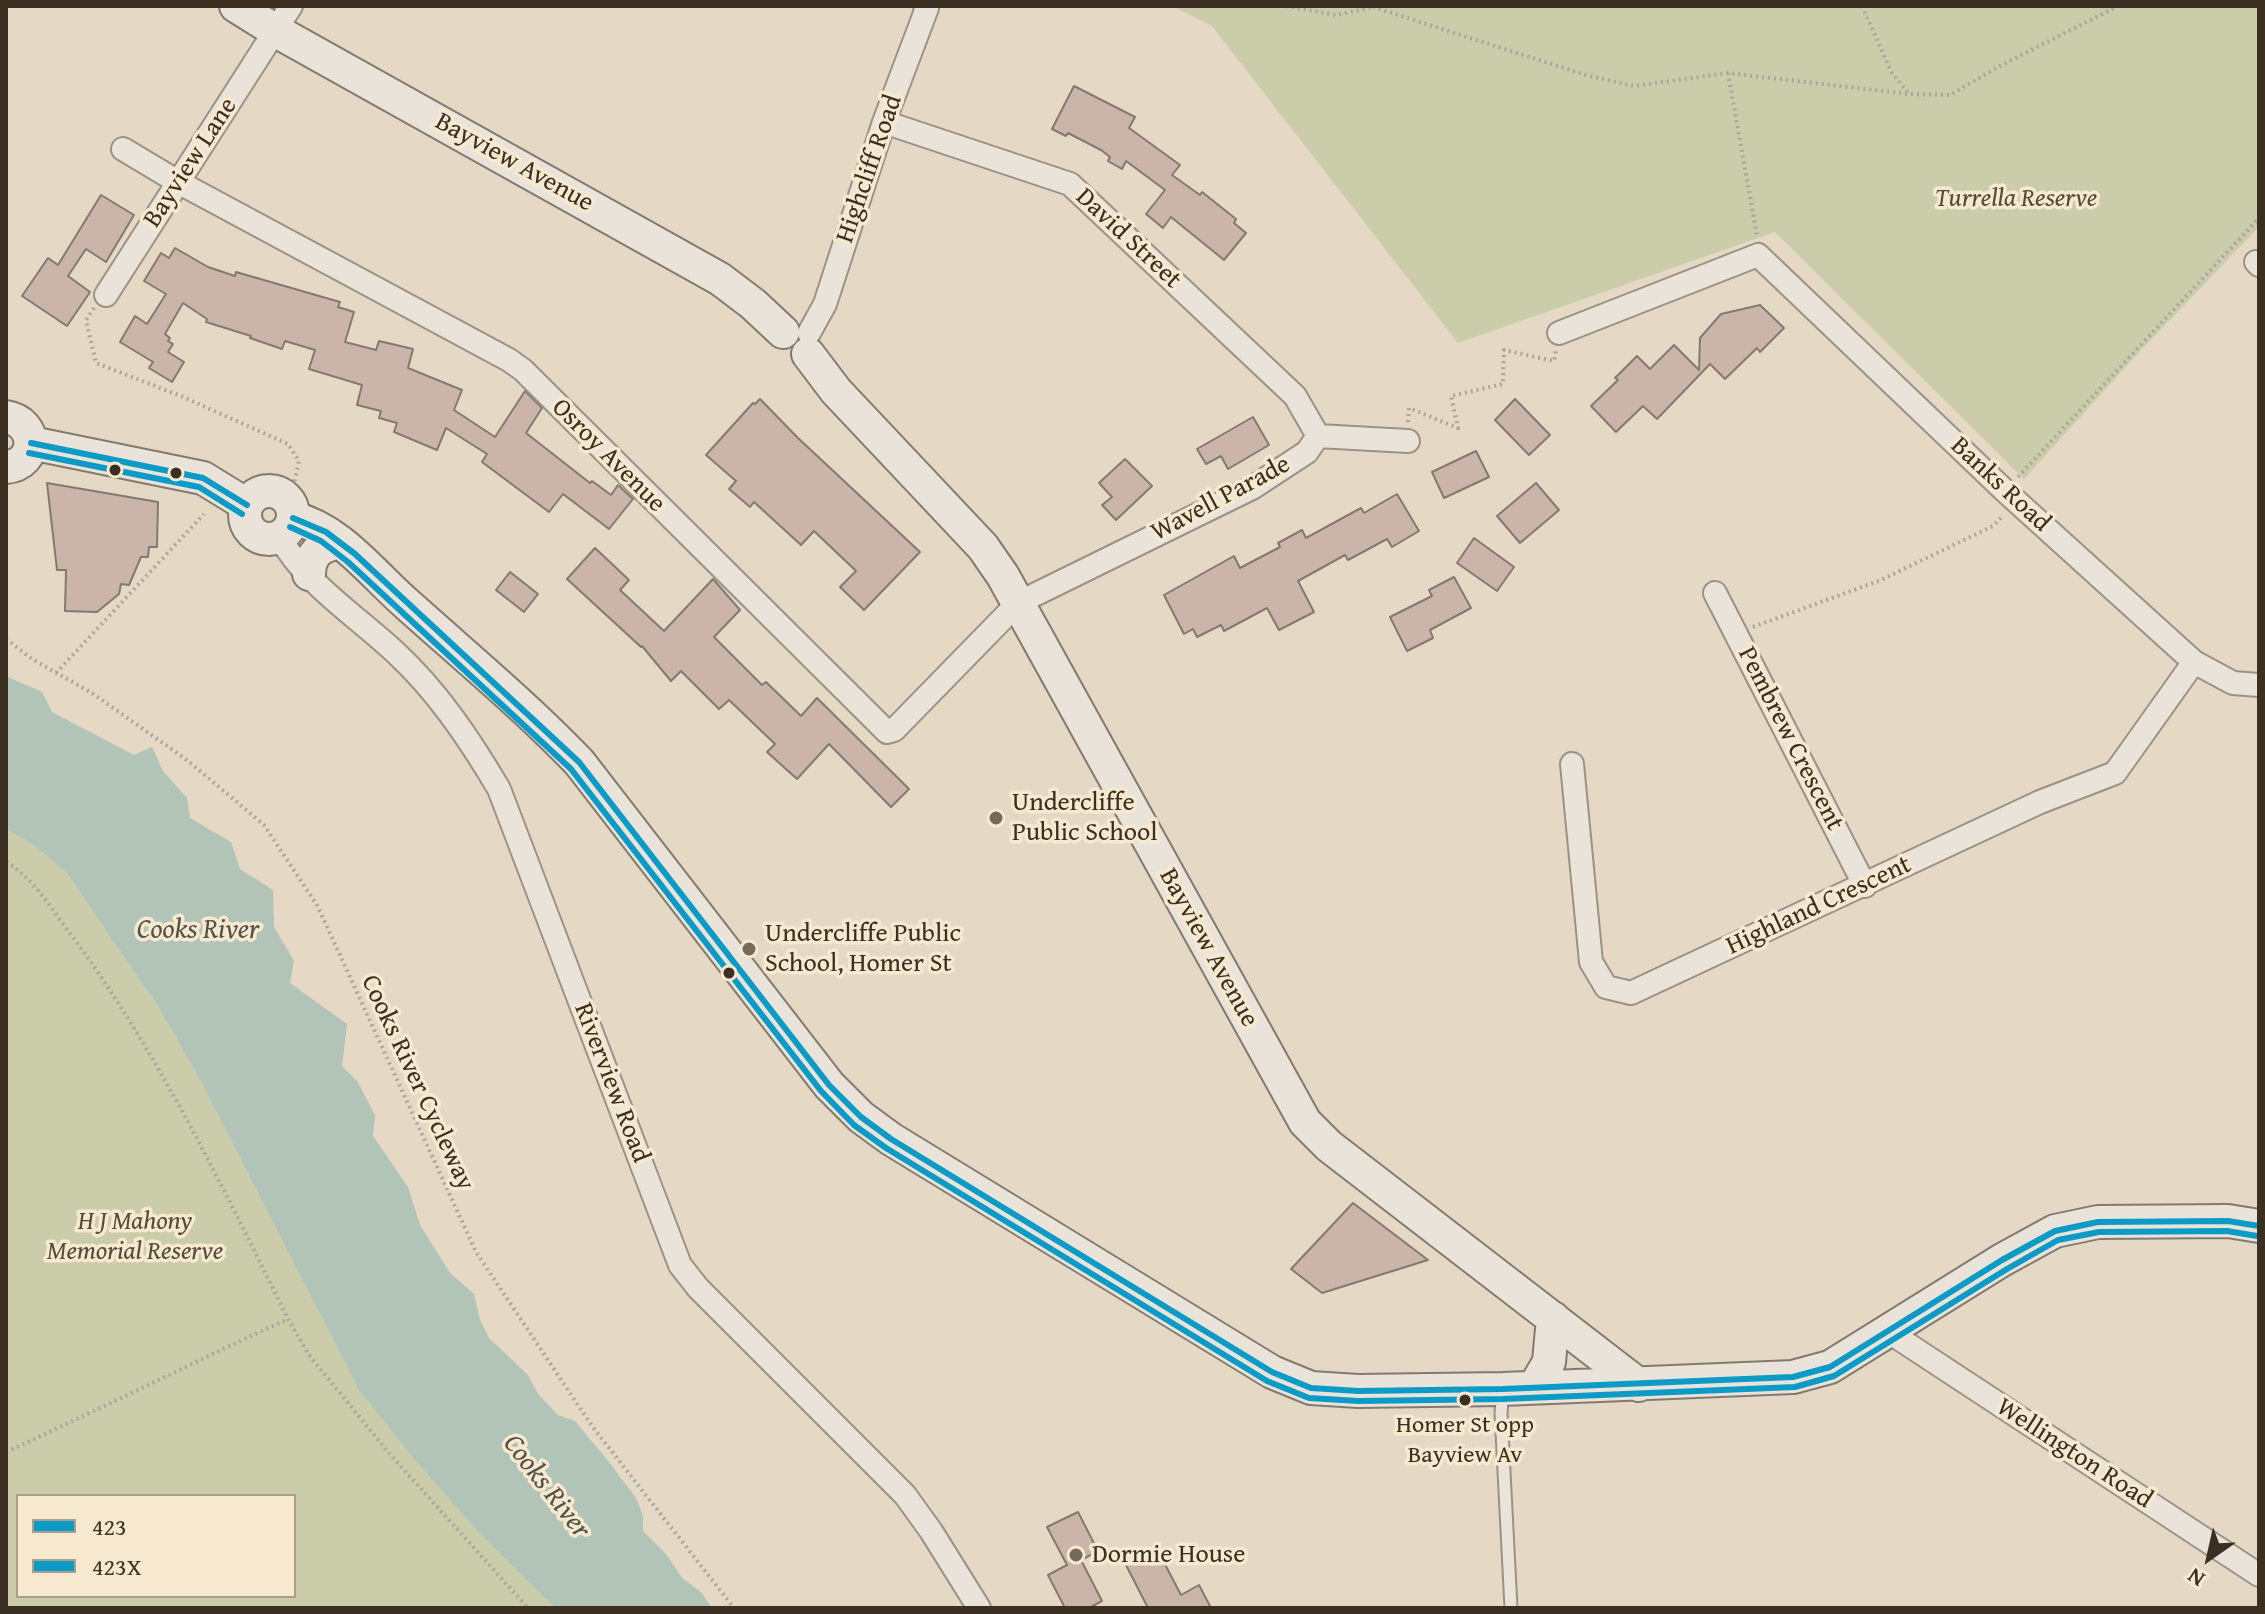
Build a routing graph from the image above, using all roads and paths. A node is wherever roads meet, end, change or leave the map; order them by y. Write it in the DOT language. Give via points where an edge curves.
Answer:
graph roads {
  1 [pos="236,6"];
  2 [pos="925,6"];
  3 [pos="1286,6"];
  4 [pos="1375,6"];
  5 [pos="1862,6"];
  6 [pos="2118,6"];
  7 [pos="284,18"];
  8 [pos="1728,73"];
  9 [pos="1909,94"];
  10 [pos="884,122"];
  11 [pos="123,149"];
  12 [pos="178,182"];
  13 [pos="2259,218"];
  14 [pos="1758,255"];
  15 [pos="106,295"];
  16 [pos="1559,333"];
  17 [pos="800,340"];
  18 [pos="6,417"];
  19 [pos="1318,436"];
  20 [pos="1408,441"];
  21 [pos="31,443"];
  22 [pos="6,467"];
  23 [pos="2011,497"];
  24 [pos="204,514"];
  25 [pos="289,514"];
  26 [pos="339,542"];
  27 [pos="309,574"];
  28 [pos="1715,593"];
  29 [pos="1018,603"];
  30 [pos="1735,633"];
  31 [pos="6,639"];
  32 [pos="2194,662"];
  33 [pos="56,673"];
  34 [pos="2259,685"];
  35 [pos="1572,764"];
  36 [pos="6,862"];
  37 [pos="1865,886"];
  38 [pos="2259,1226"];
  39 [pos="1553,1318"];
  40 [pos="288,1319"];
  41 [pos="1889,1332"];
  42 [pos="1639,1385"];
  43 [pos="1535,1386"];
  44 [pos="1503,1389"];
  45 [pos="6,1452"];
  46 [pos="2259,1575"];
  47 [pos="1513,1605"];
  48 [pos="528,1608"];
  49 [pos="734,1608"];
  50 [pos="979,1608"];
  1 -- 7 [label="main road, Bayview Avenue"];
  2 -- 10 [label="street, Highcliff Road"];
  3 -- 4 [label="path" via="1336,15"];
  4 -- 8 [label="path" via="1634,86"];
  5 -- 9 [label="path" via="1892,73"];
  6 -- 9 [label="path" via="1950,95"];
  7 -- 12 [label="street, Bayview Lane"];
  7 -- 17 [label="main road, Bayview Avenue" via="720,279"];
  8 -- 9 [label="path"];
  8 -- 14 [label="path" via="1756,218"];
  10 -- 17 [label="street, Highcliff Road" via="825,304"];
  10 -- 19 [label="street, David Street" via="1070,184 1295,396"];
  11 -- 12 [label="street, Osroy Avenue"];
  12 -- 15 [label="street, Bayview Lane"];
  12 -- 29 [label="street, Osroy Avenue" via="523,370 887,732"];
  13 -- 23 [label="path"];
  14 -- 16 [label="street"];
  14 -- 23 [label="street, Banks Road"];
  15 -- 25 [label="path" via="86,320 96,363 288,444 299,461"];
  16 -- 20 [label="path" via="1554,361 1504,350 1503,384 1451,396 1458,428 1409,408"];
  17 -- 29 [label="main road, Bayview Avenue" via="836,391 983,547"];
  18 -- 21 [label="main road" via="22,422"];
  19 -- 20 [label="street, Wavell Parade"];
  19 -- 29 [label="street, Wavell Parade" via="1307,452 1252,488"];
  21 -- 22 [label="main road" via="21,463"];
  21 -- 25 [label="main road" via="203,478 247,505 245,520 252,533 266,539"];
  23 -- 30 [label="path" via="1993,526 1881,580"];
  23 -- 32 [label="street, Banks Road"];
  24 -- 33 [label="path"];
  25 -- 26 [label="main road"];
  25 -- 27 [label="street, Riverview Road" via="294,561"];
  26 -- 27 [label="main road" via="319,548"];
  26 -- 44 [label="main road" via="579,762 829,1085 875,1128 1291,1381 1333,1390"];
  27 -- 50 [label="street, Riverview Road" via="399,655 462,727 499,789 680,1265 905,1495"];
  28 -- 30 [label="street, Pembrew Crescent"];
  29 -- 39 [label="main road, Bayview Avenue" via="1305,1122"];
  30 -- 37 [label="street, Pembrew Crescent"];
  31 -- 33 [label="path, Cooks River Cycleway"];
  32 -- 34 [label="street, Banks Road" via="2233,683"];
  32 -- 37 [label="street, Highland Crescent" via="2115,773 2040,802"];
  33 -- 49 [label="path, Cooks River Cycleway" via="187,760 264,825 317,905 476,1252 592,1426"];
  35 -- 37 [label="street, Highland Crescent" via="1591,962 1606,987 1631,993"];
  36 -- 40 [label="path" via="25,873 95,966 171,1093"];
  38 -- 41 [label="main road" via="2228,1221 2098,1222 2055,1231"];
  39 -- 42 [label="main road, Bayview Avenue"];
  39 -- 43 [label="main road" via="1549,1362"];
  40 -- 45 [label="path"];
  40 -- 48 [label="path" via="309,1355 378,1440"];
  41 -- 42 [label="main road" via="1830,1367 1793,1377"];
  41 -- 46 [label="street, Wellington Road"];
  42 -- 43 [label="main road"];
  43 -- 44 [label="main road"];
  44 -- 47 [label="lane"];
}
